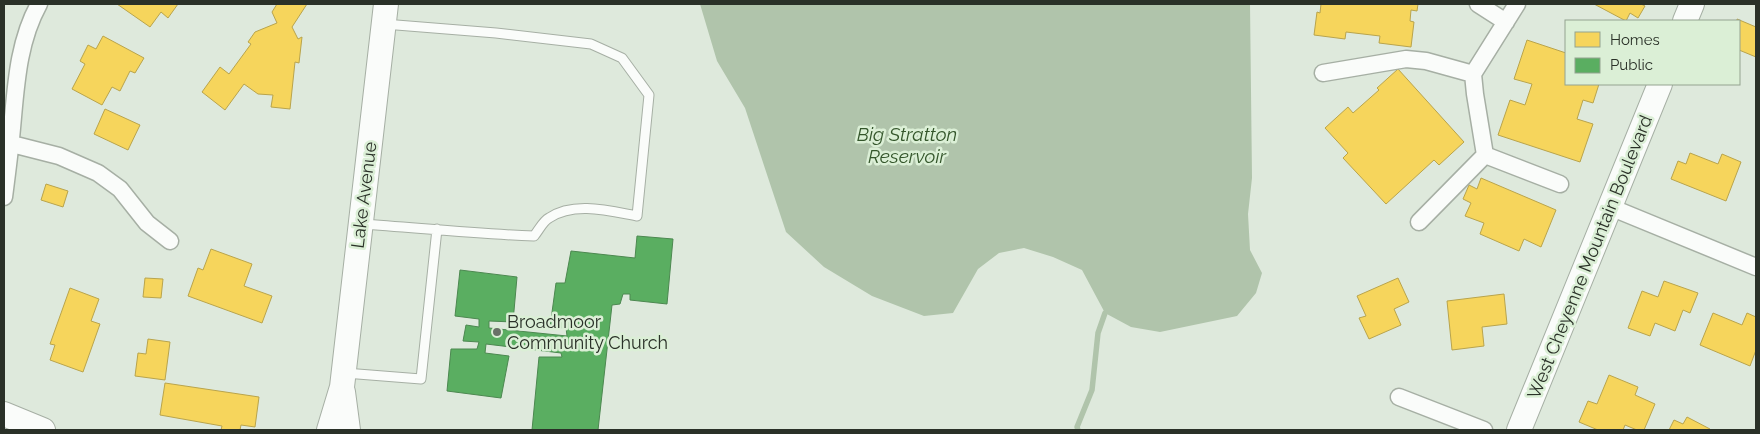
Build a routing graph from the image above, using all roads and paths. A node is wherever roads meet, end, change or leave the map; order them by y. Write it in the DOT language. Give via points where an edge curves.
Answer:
graph roads {
  1 [pos="39,4"];
  2 [pos="1478,4"];
  3 [pos="1517,4"];
  4 [pos="1692,4"];
  5 [pos="385,14"];
  6 [pos="1685,20"];
  7 [pos="1506,22"];
  8 [pos="1323,73"];
  9 [pos="1474,74"];
  10 [pos="1660,85"];
  11 [pos="7,142"];
  12 [pos="1485,155"];
  13 [pos="1560,184"];
  14 [pos="4,197"];
  15 [pos="1610,207"];
  16 [pos="1419,222"];
  17 [pos="361,224"];
  18 [pos="437,229"];
  19 [pos="170,241"];
  20 [pos="1756,267"];
  21 [pos="343,380"];
  22 [pos="1399,397"];
  23 [pos="4,414"];
  24 [pos="43,430"];
  25 [pos="329,430"];
  26 [pos="348,430"];
  27 [pos="1484,430"];
  28 [pos="1519,430"];
  1 -- 11 [label="street" via="23,43"];
  2 -- 7 [label="street"];
  3 -- 7 [label="street"];
  4 -- 6 [label="main road"];
  5 -- 17 [label="main road, Lake Avenue"];
  5 -- 18 [label="lane" via="496,33 591,44 622,58 649,95 637,216 589,208 568,210 548,218 534,236"];
  7 -- 9 [label="street"];
  8 -- 9 [label="street" via="1406,59"];
  9 -- 12 [label="street"];
  10 -- 15 [label="main road, West Cheyenne Mountain Boulevard"];
  11 -- 14 [label="street"];
  11 -- 19 [label="street" via="59,156 98,173 120,189 147,223"];
  12 -- 13 [label="street"];
  12 -- 16 [label="street"];
  15 -- 20 [label="street"];
  15 -- 28 [label="main road, West Cheyenne Mountain Boulevard"];
  17 -- 18 [label="lane"];
  17 -- 21 [label="main road, Lake Avenue"];
  18 -- 21 [label="lane" via="421,380"];
  21 -- 25 [label="main road, Lake Avenue"];
  21 -- 26 [label="main road, Lake Avenue"];
  22 -- 27 [label="street"];
  23 -- 24 [label="main road"];
}
